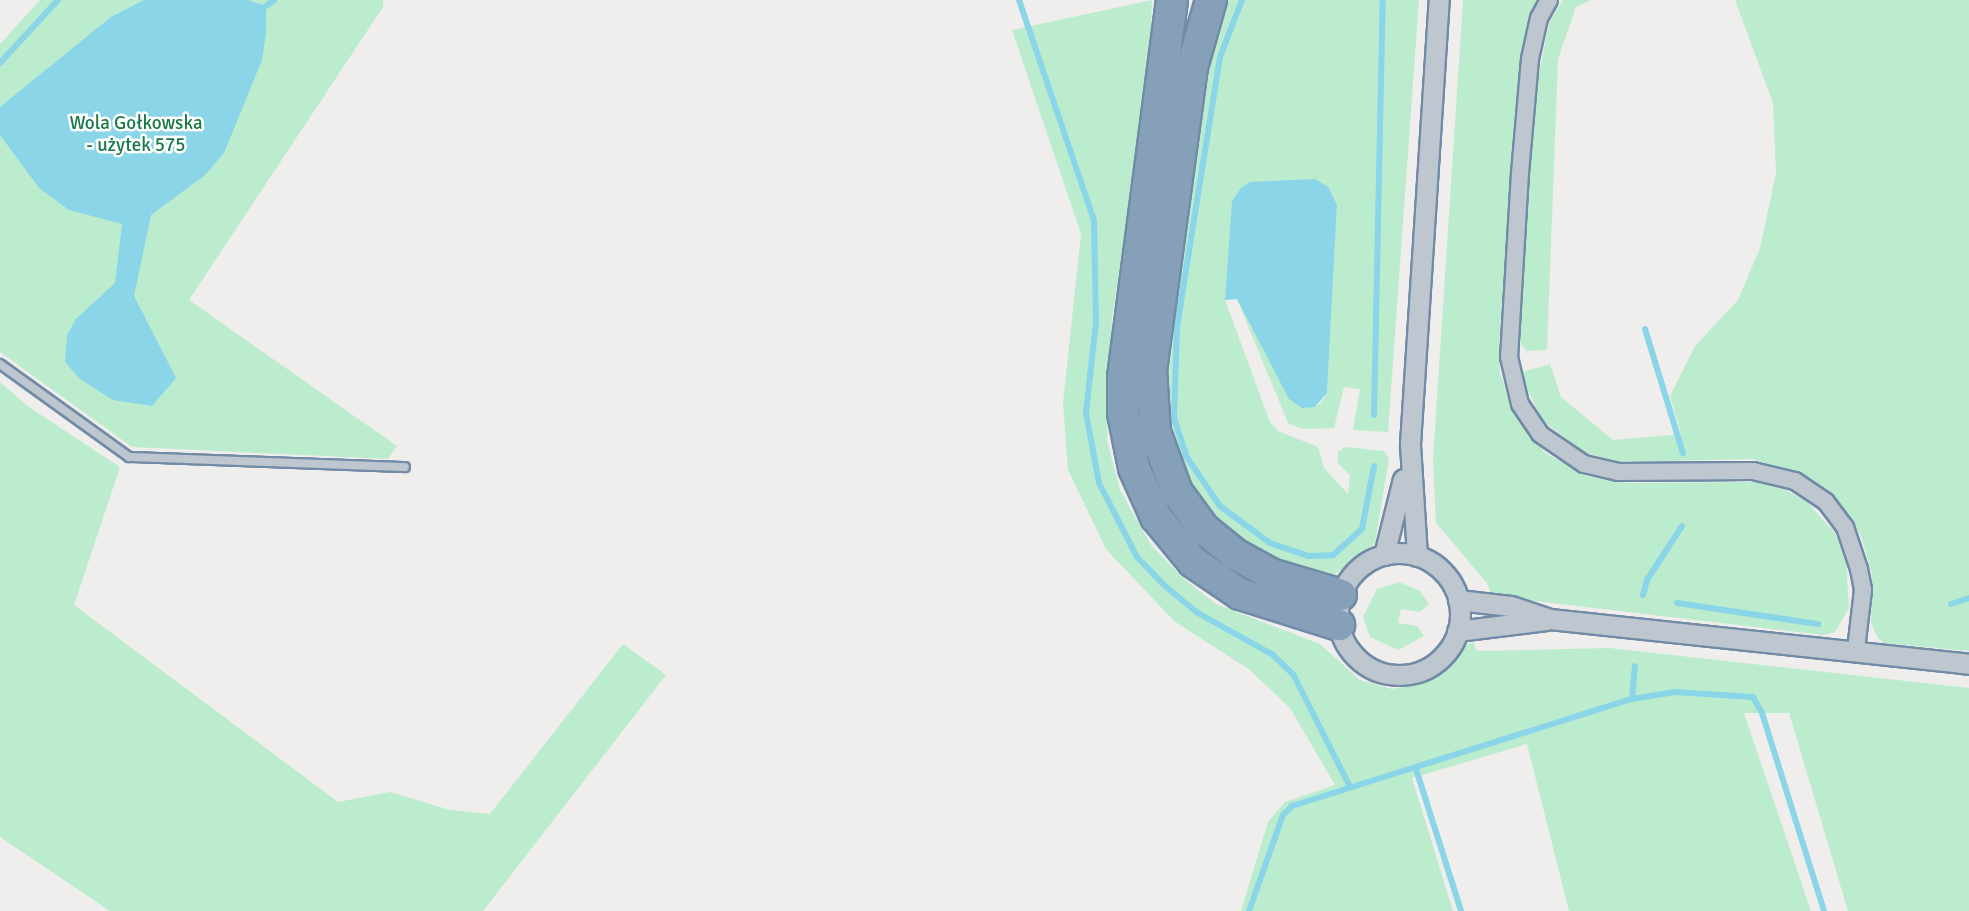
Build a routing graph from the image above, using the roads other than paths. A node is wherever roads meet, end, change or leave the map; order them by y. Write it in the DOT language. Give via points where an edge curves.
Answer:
graph roads {
  1 [pos="1172,0"];
  2 [pos="1211,0"];
  3 [pos="1439,0"];
  4 [pos="1549,0"];
  5 [pos="0,364"];
  6 [pos="1410,444"];
  7 [pos="405,467"];
  8 [pos="1384,555"];
  9 [pos="1417,556"];
  10 [pos="1341,595"];
  11 [pos="1458,600"];
  12 [pos="1550,619"];
  13 [pos="1339,625"];
  14 [pos="1457,631"];
  15 [pos="1856,650"];
  16 [pos="1969,664"];
  1 -- 13 [label="highway" via="1123,377 1123,413 1134,468 1156,517 1201,569 1270,607"];
  2 -- 10 [label="highway" via="1192,67 1151,369 1155,432 1177,492 1204,529 1271,574"];
  3 -- 6 [label="street"];
  4 -- 15 [label="street" via="1539,18 1530,59 1520,173 1509,357 1520,404 1540,434 1584,464 1618,472 1753,471 1795,481 1819,497 1844,527 1859,569 1863,590"];
  5 -- 7 [label="lane" via="129,457"];
  6 -- 8 [label="street"];
  6 -- 9 [label="street"];
  8 -- 9 [label="street"];
  8 -- 10 [label="street" via="1357,570"];
  9 -- 11 [label="street" via="1441,571"];
  10 -- 13 [label="street"];
  11 -- 12 [label="street" via="1511,606"];
  11 -- 14 [label="street"];
  12 -- 14 [label="street"];
  12 -- 15 [label="street"];
  13 -- 14 [label="street" via="1359,660 1378,671 1400,675 1421,671 1440,659"];
  15 -- 16 [label="street"];
}
